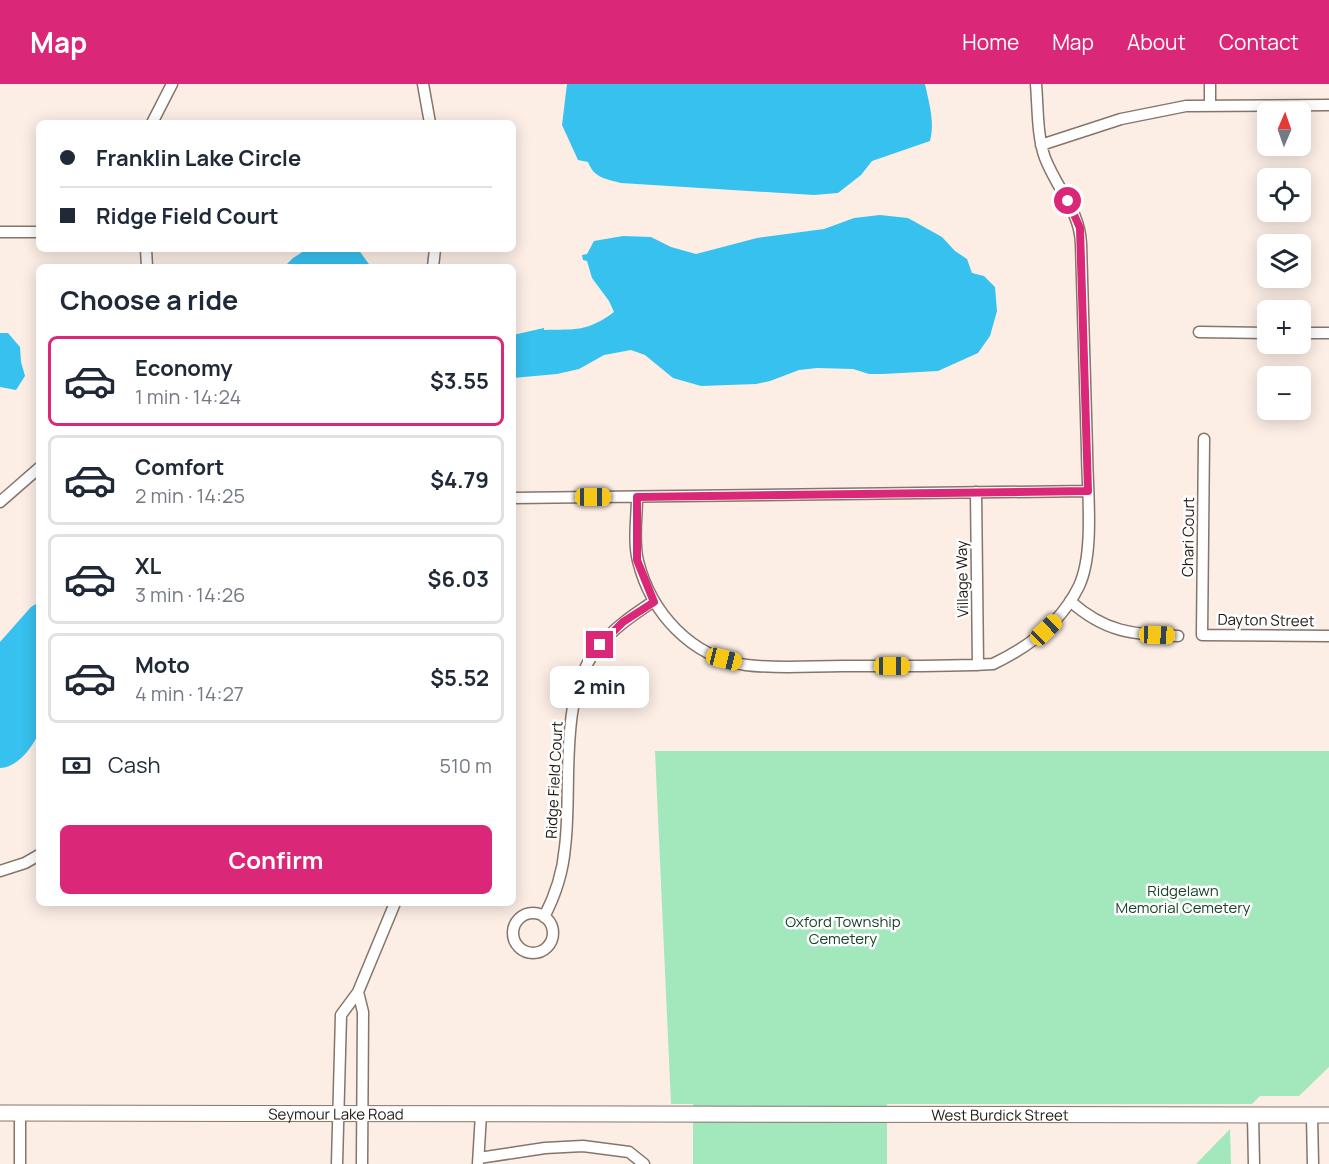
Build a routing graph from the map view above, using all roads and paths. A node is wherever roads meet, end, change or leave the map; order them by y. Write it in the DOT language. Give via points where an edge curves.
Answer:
graph roads {
  1 [pos="172,84"];
  2 [pos="423,84"];
  3 [pos="1036,84"];
  4 [pos="1210,84"];
  5 [pos="1329,105"];
  6 [pos="1210,106"];
  7 [pos="154,120"];
  8 [pos="429,120"];
  9 [pos="1041,145"];
  10 [pos="0,232"];
  11 [pos="36,232"];
  12 [pos="1199,332"];
  13 [pos="1257,333"];
  14 [pos="1311,333"];
  15 [pos="1329,333"];
  16 [pos="1204,439"];
  17 [pos="36,471"];
  18 [pos="1088,491"];
  19 [pos="976,492"];
  20 [pos="637,497"];
  21 [pos="516,498"];
  22 [pos="0,502"];
  23 [pos="1070,601"];
  24 [pos="654,602"];
  25 [pos="1202,635"];
  26 [pos="1179,636"];
  27 [pos="1329,636"];
  28 [pos="978,665"];
  29 [pos="36,857"];
  30 [pos="0,871"];
  31 [pos="394,906"];
  32 [pos="544,917"];
  33 [pos="358,992"];
  34 [pos="0,1113"];
  35 [pos="20,1113"];
  36 [pos="340,1113"];
  37 [pos="362,1113"];
  38 [pos="481,1114"];
  39 [pos="672,1114"];
  40 [pos="1253,1115"];
  41 [pos="1312,1115"];
  42 [pos="1329,1115"];
  43 [pos="479,1161"];
  44 [pos="20,1164"];
  45 [pos="338,1164"];
  46 [pos="362,1164"];
  47 [pos="644,1164"];
  48 [pos="1254,1164"];
  49 [pos="1313,1164"];
  1 -- 7 [label="street"];
  2 -- 8 [label="street"];
  3 -- 9 [label="street"];
  4 -- 6 [label="street"];
  5 -- 6 [label="street"];
  6 -- 9 [label="street" via="1186,106 1121,119"];
  9 -- 18 [label="street" via="1080,228"];
  10 -- 11 [label="street"];
  12 -- 13 [label="street"];
  14 -- 15 [label="street"];
  16 -- 25 [label="street, Chari Court"];
  17 -- 22 [label="street"];
  18 -- 19 [label="street"];
  18 -- 23 [label="street" via="1086,561"];
  19 -- 20 [label="street"];
  19 -- 28 [label="street, Village Way"];
  20 -- 21 [label="street"];
  20 -- 24 [label="street" via="637,560"];
  23 -- 26 [label="street" via="1087,616 1121,630"];
  23 -- 28 [label="street" via="1034,641 993,664"];
  24 -- 28 [label="street" via="671,626 703,651 746,665"];
  24 -- 32 [label="street, Ridge Field Court" via="623,622 600,645 579,684 571,729 566,848 554,898"];
  25 -- 27 [label="street, Dayton Street"];
  29 -- 30 [label="street"];
  31 -- 33 [label="street"];
  33 -- 36 [label="street" via="341,1015"];
  33 -- 37 [label="street" via="363,1012"];
  34 -- 35 [label="street, Seymour Lake Road"];
  35 -- 36 [label="street, Seymour Lake Road"];
  35 -- 44 [label="street"];
  36 -- 37 [label="street, Seymour Lake Road"];
  36 -- 45 [label="street"];
  37 -- 38 [label="street, Seymour Lake Road"];
  37 -- 46 [label="street"];
  38 -- 39 [label="street, Seymour Lake Road"];
  38 -- 43 [label="street"];
  39 -- 40 [label="street, West Burdick Street"];
  40 -- 41 [label="street, West Burdick Street"];
  40 -- 48 [label="street"];
  41 -- 42 [label="street, West Burdick Street"];
  41 -- 49 [label="street"];
  43 -- 47 [label="street" via="545,1148 583,1146 629,1152"];
}
